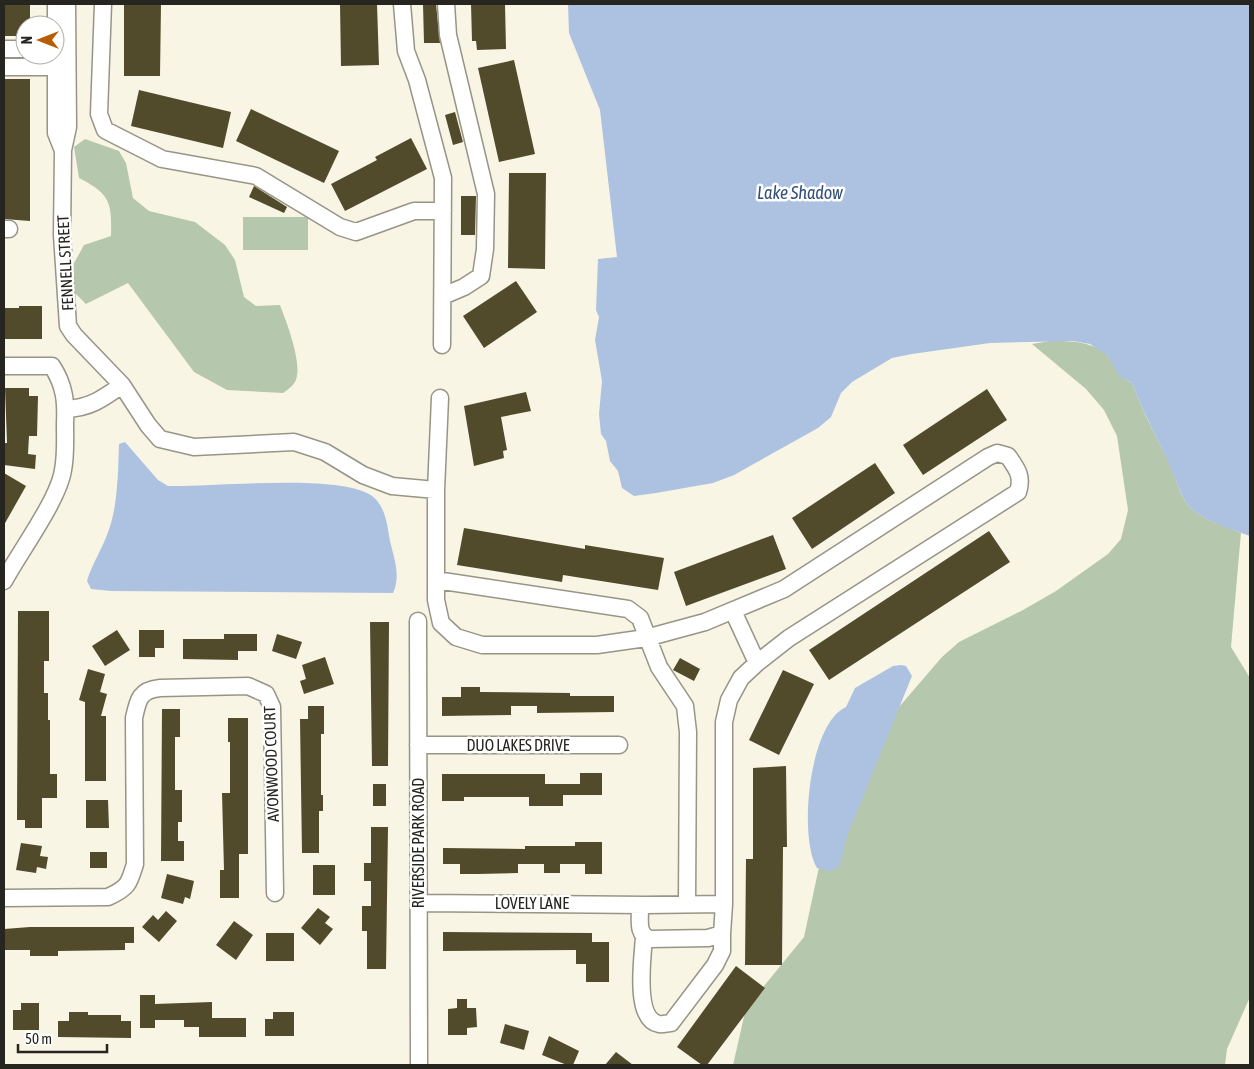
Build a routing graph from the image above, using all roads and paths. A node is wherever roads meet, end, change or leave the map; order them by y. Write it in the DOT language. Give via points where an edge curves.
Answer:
graph roads {
  1 [pos="102,4"];
  2 [pos="402,4"];
  3 [pos="446,4"];
  4 [pos="13,49"];
  5 [pos="8,67"];
  6 [pos="62,67"];
  7 [pos="443,211"];
  8 [pos="442,296"];
  9 [pos="442,345"];
  10 [pos="4,366"];
  11 [pos="122,385"];
  12 [pos="440,398"];
  13 [pos="66,409"];
  14 [pos="436,490"];
  15 [pos="436,580"];
  16 [pos="4,581"];
  17 [pos="733,611"];
  18 [pos="418,621"];
  19 [pos="646,638"];
  20 [pos="757,663"];
  21 [pos="418,745"];
  22 [pos="618,745"];
  23 [pos="275,893"];
  24 [pos="4,898"];
  25 [pos="419,903"];
  26 [pos="646,904"];
  27 [pos="687,904"];
  28 [pos="724,904"];
  29 [pos="722,934"];
  30 [pos="644,937"];
  31 [pos="419,1065"];
  1 -- 7 [label="street" via="99,114 104,130 162,159 256,176 340,227 356,232 414,211"];
  2 -- 7 [label="street" via="406,51 443,178"];
  3 -- 8 [label="street" via="448,35 486,194 485,249 480,276"];
  4 -- 5 [label="street"];
  5 -- 6 [label="street"];
  6 -- 11 [label="street, FENNELL STREET" via="68,127 62,150 62,235 68,326"];
  7 -- 8 [label="street"];
  8 -- 9 [label="street"];
  10 -- 13 [label="street" via="52,366 61,380"];
  11 -- 13 [label="street" via="81,409"];
  11 -- 14 [label="street, FENNELL STREET" via="160,439 194,447 294,442 325,452 364,475 392,486"];
  12 -- 14 [label="street"];
  13 -- 16 [label="street" via="63,472 54,495"];
  14 -- 15 [label="street"];
  15 -- 19 [label="street" via="628,609 640,618"];
  15 -- 19 [label="street" via="441,623 456,637 482,646 597,645"];
  17 -- 19 [label="street"];
  17 -- 20 [label="street"];
  17 -- 20 [label="street" via="784,588 988,458 997,454 1008,456 1020,472 1018,492 789,638"];
  18 -- 21 [label="street, RIVERSIDE PARK ROAD"];
  19 -- 27 [label="street" via="659,667 685,706 688,732"];
  20 -- 28 [label="street" via="741,678 729,700 724,722"];
  21 -- 22 [label="street, DUO LAKES DRIVE"];
  21 -- 25 [label="street, RIVERSIDE PARK ROAD"];
  23 -- 24 [label="street, AVONWOOD COURT" via="272,707 266,694 248,686 148,689 138,700 134,718 135,864 124,890 108,897"];
  25 -- 26 [label="street, LOVELY LANE"];
  25 -- 31 [label="street, RIVERSIDE PARK ROAD"];
  26 -- 27 [label="street, LOVELY LANE"];
  26 -- 30 [label="street" via="640,909"];
  27 -- 28 [label="street, LOVELY LANE"];
  28 -- 29 [label="street"];
  29 -- 30 [label="street" via="708,938"];
  29 -- 30 [label="street" via="722,951 715,965 671,1023 659,1024 650,1019 642,999"];
}
